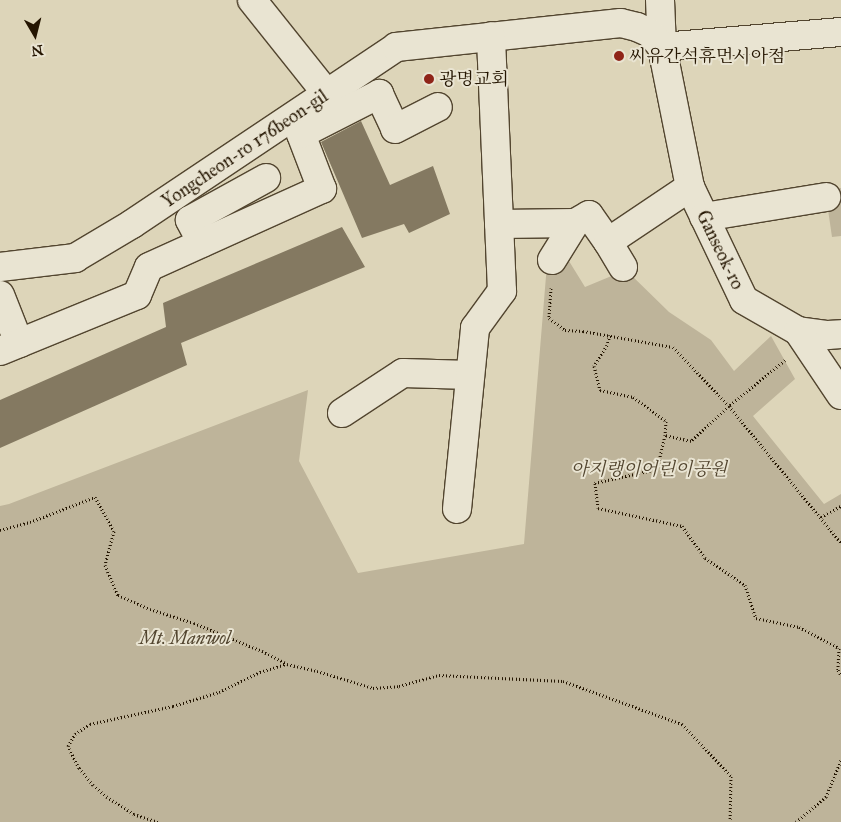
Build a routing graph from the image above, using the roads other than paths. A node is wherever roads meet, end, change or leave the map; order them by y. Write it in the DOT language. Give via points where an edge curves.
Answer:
graph roads {
  1 [pos="252,0"];
  2 [pos="660,0"];
  3 [pos="841,32"];
  4 [pos="491,36"];
  5 [pos="662,47"];
  6 [pos="326,94"];
  7 [pos="438,108"];
  8 [pos="266,178"];
  9 [pos="690,187"];
  10 [pos="826,197"];
  11 [pos="704,217"];
  12 [pos="575,223"];
  13 [pos="499,224"];
  14 [pos="608,242"];
  15 [pos="202,243"];
  16 [pos="552,260"];
  17 [pos="0,267"];
  18 [pos="623,267"];
  19 [pos="0,295"];
  20 [pos="841,334"];
  21 [pos="803,339"];
  22 [pos="10,347"];
  23 [pos="470,375"];
  24 [pos="841,395"];
  25 [pos="342,413"];
  26 [pos="457,509"];
  1 -- 6 [label="street"];
  2 -- 5 [label="street, Ganseok-ro"];
  3 -- 5 [label="street"];
  4 -- 5 [label="street, Yongcheon-ro 176beon-gil" via="621,23 650,33"];
  4 -- 6 [label="street, Yongcheon-ro 176beon-gil" via="396,47"];
  4 -- 13 [label="street"];
  5 -- 9 [label="street, Ganseok-ro"];
  6 -- 17 [label="street, Yongcheon-ro 176beon-gil" via="132,224 75,258"];
  7 -- 15 [label="street" via="395,130 379,94 301,134 322,189"];
  8 -- 15 [label="street" via="190,220"];
  9 -- 11 [label="street, Ganseok-ro"];
  9 -- 14 [label="street, Ganseok-ro"];
  10 -- 11 [label="street"];
  11 -- 21 [label="street, Ganseok-ro" via="744,300"];
  12 -- 13 [label="street"];
  12 -- 14 [label="street" via="589,215"];
  12 -- 16 [label="street"];
  13 -- 23 [label="street" via="502,290 475,328"];
  14 -- 18 [label="street"];
  15 -- 22 [label="street" via="150,267 137,295"];
  19 -- 22 [label="street"];
  20 -- 21 [label="street, Ganseok-ro"];
  21 -- 24 [label="street"];
  23 -- 25 [label="street" via="403,373"];
  23 -- 26 [label="street"];
}
